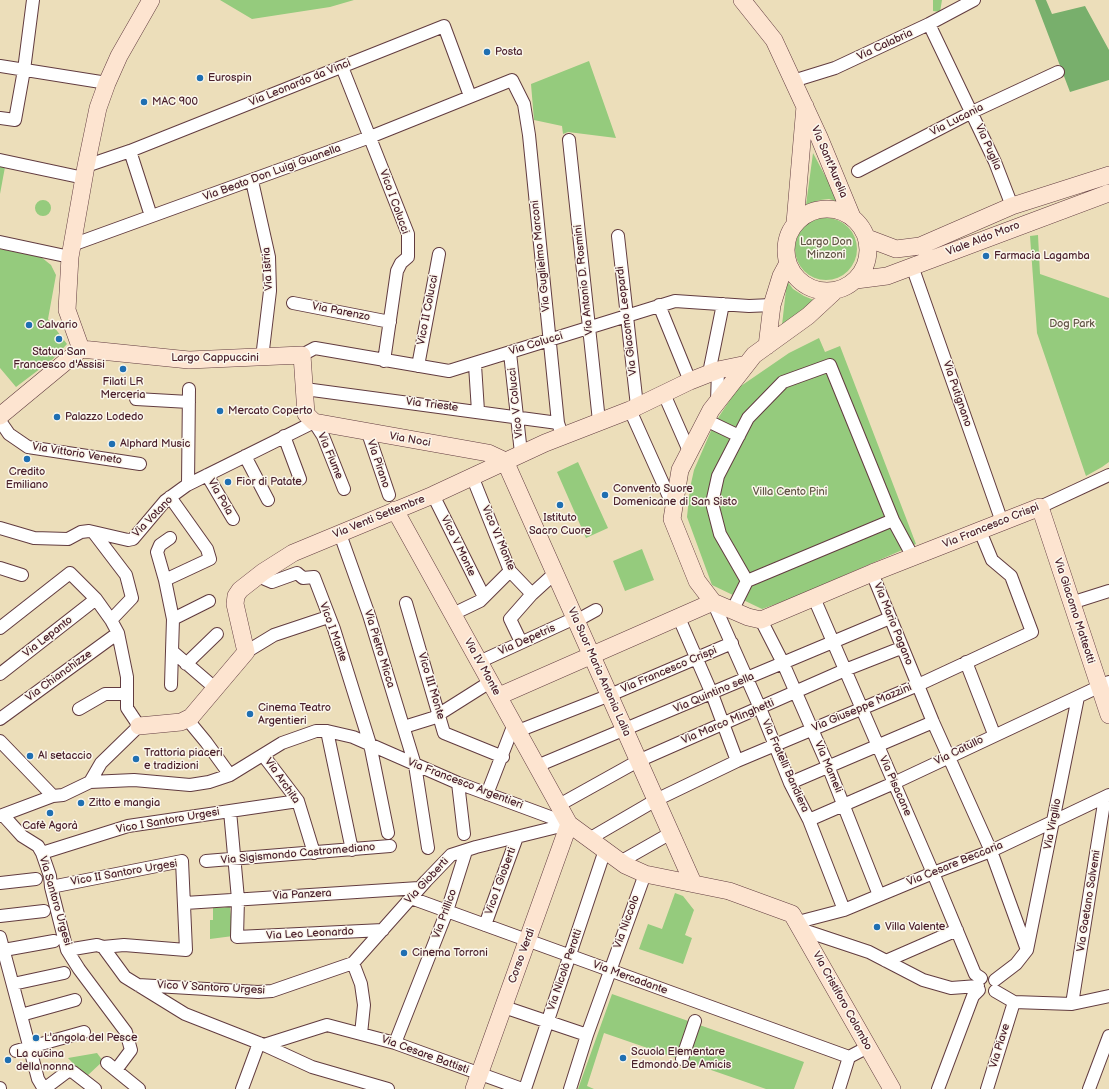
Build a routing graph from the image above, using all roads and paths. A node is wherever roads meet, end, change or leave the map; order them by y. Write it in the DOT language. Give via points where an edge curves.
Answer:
graph roads {
  1 [pos="33,0"];
  2 [pos="148,0"];
  3 [pos="742,0"];
  4 [pos="974,0"];
  5 [pos="929,24"];
  6 [pos="0,66"];
  7 [pos="342,66"];
  8 [pos="24,70"];
  9 [pos="1058,72"];
  10 [pos="512,80"];
  11 [pos="793,81"];
  12 [pos="107,83"];
  13 [pos="470,96"];
  14 [pos="805,106"];
  15 [pos="972,112"];
  16 [pos="0,118"];
  17 [pos="370,137"];
  18 [pos="569,140"];
  19 [pos="130,151"];
  20 [pos="0,158"];
  21 [pos="858,171"];
  22 [pos="85,172"];
  23 [pos="1109,175"];
  24 [pos="252,181"];
  25 [pos="1109,193"];
  26 [pos="1012,206"];
  27 [pos="151,216"];
  28 [pos="852,217"];
  29 [pos="795,224"];
  30 [pos="618,236"];
  31 [pos="867,238"];
  32 [pos="0,242"];
  33 [pos="71,251"];
  34 [pos="439,254"];
  35 [pos="788,263"];
  36 [pos="912,266"];
  37 [pos="856,280"];
  38 [pos="835,291"];
  39 [pos="293,303"];
  40 [pos="723,304"];
  41 [pos="658,305"];
  42 [pos="772,306"];
  43 [pos="627,316"];
  44 [pos="390,322"];
  45 [pos="589,328"];
  46 [pos="550,340"];
  47 [pos="767,346"];
  48 [pos="81,349"];
  49 [pos="510,352"];
  50 [pos="302,355"];
  51 [pos="262,358"];
  52 [pos="384,361"];
  53 [pos="747,364"];
  54 [pos="475,365"];
  55 [pos="418,366"];
  56 [pos="714,372"];
  57 [pos="690,381"];
  58 [pos="189,389"];
  59 [pos="305,389"];
  60 [pos="664,394"];
  61 [pos="136,398"];
  62 [pos="189,402"];
  63 [pos="717,402"];
  64 [pos="633,408"];
  65 [pos="478,411"];
  66 [pos="1,414"];
  67 [pos="517,417"];
  68 [pos="599,421"];
  69 [pos="314,422"];
  70 [pos="714,424"];
  71 [pos="560,429"];
  72 [pos="368,433"];
  73 [pos="284,436"];
  74 [pos="739,436"];
  75 [pos="689,451"];
  76 [pos="522,453"];
  77 [pos="245,456"];
  78 [pos="505,461"];
  79 [pos="140,464"];
  80 [pos="207,475"];
  81 [pos="1109,475"];
  82 [pos="472,476"];
  83 [pos="300,479"];
  84 [pos="188,485"];
  85 [pos="344,489"];
  86 [pos="433,495"];
  87 [pos="170,497"];
  88 [pos="268,500"];
  89 [pos="392,502"];
  90 [pos="1040,507"];
  91 [pos="674,508"];
  92 [pos="233,519"];
  93 [pos="893,520"];
  94 [pos="1002,522"];
  95 [pos="0,528"];
  96 [pos="980,531"];
  97 [pos="94,533"];
  98 [pos="340,534"];
  99 [pos="170,538"];
  100 [pos="913,557"];
  101 [pos="0,568"];
  102 [pos="510,570"];
  103 [pos="555,573"];
  104 [pos="872,573"];
  105 [pos="22,575"];
  106 [pos="258,576"];
  107 [pos="165,580"];
  108 [pos="747,581"];
  109 [pos="1109,591"];
  110 [pos="532,594"];
  111 [pos="484,597"];
  112 [pos="814,598"];
  113 [pos="96,599"];
  114 [pos="209,601"];
  115 [pos="713,602"];
  116 [pos="406,603"];
  117 [pos="1071,603"];
  118 [pos="596,610"];
  119 [pos="732,611"];
  120 [pos="453,614"];
  121 [pos="328,617"];
  122 [pos="678,618"];
  123 [pos="890,618"];
  124 [pos="174,619"];
  125 [pos="576,619"];
  126 [pos="111,620"];
  127 [pos="761,620"];
  128 [pos="0,628"];
  129 [pos="118,633"];
  130 [pos="217,634"];
  131 [pos="521,642"];
  132 [pos="832,642"];
  133 [pos="732,643"];
  134 [pos="901,648"];
  135 [pos="172,651"];
  136 [pos="246,652"];
  137 [pos="592,656"];
  138 [pos="695,659"];
  139 [pos="479,662"];
  140 [pos="966,662"];
  141 [pos="783,663"];
  142 [pos="186,664"];
  143 [pos="844,670"];
  144 [pos="0,674"];
  145 [pos="746,679"];
  146 [pos="1104,684"];
  147 [pos="171,685"];
  148 [pos="918,685"];
  149 [pos="215,688"];
  150 [pos="494,689"];
  151 [pos="796,693"];
  152 [pos="127,694"];
  153 [pos="712,694"];
  154 [pos="610,695"];
  155 [pos="1078,697"];
  156 [pos="760,708"];
  157 [pos="862,708"];
  158 [pos="78,709"];
  159 [pos="439,713"];
  160 [pos="1109,715"];
  161 [pos="0,719"];
  162 [pos="187,719"];
  163 [pos="933,722"];
  164 [pos="724,724"];
  165 [pos="139,726"];
  166 [pos="404,727"];
  167 [pos="516,728"];
  168 [pos="812,729"];
  169 [pos="625,730"];
  170 [pos="327,731"];
  171 [pos="994,734"];
  172 [pos="0,741"];
  173 [pos="370,744"];
  174 [pos="878,745"];
  175 [pos="776,746"];
  176 [pos="263,755"];
  177 [pos="502,756"];
  178 [pos="949,757"];
  179 [pos="638,761"];
  180 [pos="737,761"];
  181 [pos="415,765"];
  182 [pos="537,766"];
  183 [pos="828,766"];
  184 [pos="230,776"];
  185 [pos="90,782"];
  186 [pos="458,783"];
  187 [pos="790,783"];
  188 [pos="894,783"];
  189 [pos="487,794"];
  190 [pos="54,796"];
  191 [pos="1107,796"];
  192 [pos="656,800"];
  193 [pos="298,801"];
  194 [pos="559,805"];
  195 [pos="843,805"];
  196 [pos="230,811"];
  197 [pos="2,816"];
  198 [pos="809,820"];
  199 [pos="1054,821"];
  200 [pos="569,824"];
  201 [pos="388,833"];
  202 [pos="671,833"];
  203 [pos="464,834"];
  204 [pos="517,838"];
  205 [pos="588,839"];
  206 [pos="390,846"];
  207 [pos="428,848"];
  208 [pos="352,850"];
  209 [pos="605,850"];
  210 [pos="466,851"];
  211 [pos="991,851"];
  212 [pos="42,853"];
  213 [pos="314,854"];
  214 [pos="234,860"];
  215 [pos="206,861"];
  216 [pos="620,862"];
  217 [pos="933,873"];
  218 [pos="645,874"];
  219 [pos="36,879"];
  220 [pos="0,883"];
  221 [pos="693,883"];
  222 [pos="51,887"];
  223 [pos="419,888"];
  224 [pos="878,895"];
  225 [pos="411,898"];
  226 [pos="238,899"];
  227 [pos="185,903"];
  228 [pos="844,910"];
  229 [pos="44,911"];
  230 [pos="447,911"];
  231 [pos="0,916"];
  232 [pos="798,922"];
  233 [pos="485,925"];
  234 [pos="383,930"];
  235 [pos="957,930"];
  236 [pos="0,937"];
  237 [pos="54,941"];
  238 [pos="527,941"];
  239 [pos="103,947"];
  240 [pos="4,950"];
  241 [pos="68,950"];
  242 [pos="1027,950"];
  243 [pos="570,956"];
  244 [pos="886,961"];
  245 [pos="354,963"];
  246 [pos="610,971"];
  247 [pos="64,974"];
  248 [pos="978,982"];
  249 [pos="13,984"];
  250 [pos="137,985"];
  251 [pos="995,986"];
  252 [pos="1109,996"];
  253 [pos="75,1000"];
  254 [pos="1014,1002"];
  255 [pos="1072,1004"];
  256 [pos="504,1007"];
  257 [pos="21,1015"];
  258 [pos="695,1021"];
  259 [pos="547,1022"];
  260 [pos="84,1032"];
  261 [pos="361,1034"];
  262 [pos="587,1034"];
  263 [pos="1109,1036"];
  264 [pos="395,1043"];
  265 [pos="262,1044"];
  266 [pos="30,1047"];
  267 [pos="868,1047"];
  268 [pos="16,1051"];
  269 [pos="849,1057"];
  270 [pos="682,1059"];
  271 [pos="477,1082"];
  272 [pos="383,1088"];
  273 [pos="44,1089"];
  274 [pos="95,1089"];
  275 [pos="139,1089"];
  276 [pos="242,1089"];
  277 [pos="524,1089"];
  278 [pos="570,1089"];
  279 [pos="839,1089"];
  280 [pos="892,1089"];
  281 [pos="938,1089"];
  282 [pos="987,1089"];
  283 [pos="1089,1089"];
  1 -- 8 [label="street"];
  2 -- 12 [label="street"];
  3 -- 11 [label="street, Via Sant'Aurelia" via="774,40"];
  4 -- 5 [label="street, Via Calabria"];
  5 -- 11 [label="street, Via Calabria" via="835,68"];
  5 -- 15 [label="street, Via Puglia"];
  6 -- 8 [label="street"];
  7 -- 13 [label="street, Via Leonardo da Vinci" via="444,26"];
  7 -- 17 [label="street, Vico I Colucci"];
  7 -- 19 [label="street, Via Leonardo da Vinci"];
  8 -- 12 [label="street"];
  8 -- 16 [label="street" via="15,120"];
  9 -- 15 [label="street, Via Lucania"];
  10 -- 13 [label="street, Via Beato Don Luigi Guanella"];
  10 -- 46 [label="street, Via Guglielmo Marconi" via="524,104 529,135"];
  11 -- 14 [label="street, Via Sant'Aurelia"];
  12 -- 22 [label="street" via="98,108"];
  13 -- 17 [label="street, Via Beato Don Luigi Guanella"];
  14 -- 28 [label="street, Via Sant'Aurelia"];
  14 -- 29 [label="street, Via Sant'Aurelia"];
  15 -- 21 [label="street, Via Lucania"];
  15 -- 26 [label="street, Via Puglia" via="996,162"];
  17 -- 24 [label="street, Via Beato Don Luigi Guanella"];
  17 -- 44 [label="street, Vico I Colucci" via="408,234 408,257 397,271"];
  18 -- 45 [label="street, Via Antonio D. Rosmini"];
  19 -- 22 [label="street, Via Leonardo da Vinci"];
  19 -- 27 [label="street"];
  20 -- 22 [label="street"];
  22 -- 33 [label="street"];
  23 -- 26 [label="street, Viale Aldo Moro"];
  24 -- 27 [label="street, Via Beato Don Luigi Guanella"];
  24 -- 51 [label="street, Via Istria" via="269,257 270,291"];
  25 -- 36 [label="street, Viale Aldo Moro"];
  26 -- 31 [label="street, Viale Aldo Moro" via="920,246 896,249"];
  27 -- 33 [label="street, Via Beato Don Luigi Guanella"];
  28 -- 29 [label="street" via="841,211 829,209 811,213"];
  28 -- 31 [label="street" via="861,226"];
  29 -- 35 [label="street" via="788,236"];
  30 -- 43 [label="street, Via Giacomo Leopardi"];
  31 -- 37 [label="street" via="867,261"];
  32 -- 33 [label="street"];
  33 -- 48 [label="street" via="67,310"];
  34 -- 55 [label="street, Vico II Colucci"];
  35 -- 38 [label="street" via="801,282 811,288"];
  35 -- 42 [label="street" via="781,276"];
  36 -- 37 [label="street, Viale Aldo Moro" via="887,276"];
  36 -- 94 [label="street, Via Putignano"];
  37 -- 38 [label="street"];
  38 -- 47 [label="street" via="808,316"];
  39 -- 44 [label="street, Via Parenzo"];
  40 -- 41 [label="street, Via Colucci" via="675,301"];
  40 -- 42 [label="street, Via Colucci"];
  40 -- 56 [label="street"];
  41 -- 43 [label="street, Via Colucci"];
  41 -- 57 [label="street"];
  42 -- 47 [label="street"];
  43 -- 45 [label="street, Via Colucci"];
  43 -- 64 [label="street, Via Giacomo Leopardi"];
  44 -- 52 [label="street, Vico I Colucci"];
  45 -- 46 [label="street, Via Colucci"];
  45 -- 68 [label="street, Via Antonio D. Rosmini"];
  46 -- 49 [label="street, Via Colucci"];
  46 -- 71 [label="street, Via Guglielmo Marconi"];
  47 -- 53 [label="street" via="754,355"];
  48 -- 51 [label="street, Largo Cappuccini" via="189,360"];
  48 -- 66 [label="street"];
  49 -- 54 [label="street, Via Colucci"];
  49 -- 67 [label="street, Vico V Colucci"];
  50 -- 51 [label="street, Largo Cappuccini"];
  50 -- 52 [label="street, Via Colucci" via="315,348"];
  50 -- 59 [label="street, Via Fiume"];
  52 -- 55 [label="street, Via Colucci"];
  53 -- 56 [label="street, Via Venti Settembre"];
  53 -- 63 [label="street"];
  54 -- 55 [label="street, Via Colucci" via="449,371"];
  54 -- 65 [label="street"];
  56 -- 57 [label="street, Via Venti Settembre"];
  56 -- 63 [label="street"];
  57 -- 60 [label="street, Via Venti Settembre"];
  58 -- 62 [label="street"];
  59 -- 65 [label="street, Via Trieste"];
  59 -- 69 [label="street, Via Fiume" via="306,414"];
  60 -- 64 [label="street, Via Venti Settembre"];
  60 -- 75 [label="street"];
  61 -- 62 [label="street"];
  62 -- 84 [label="street"];
  63 -- 75 [label="street"];
  64 -- 68 [label="street, Via Venti Settembre"];
  64 -- 91 [label="street, Via Giacomo Leopardi"];
  65 -- 67 [label="street, Via Trieste"];
  66 -- 79 [label="street, Via Vittorio Veneto" via="9,434 28,447"];
  67 -- 71 [label="street, Via Trieste"];
  67 -- 76 [label="street, Vico V Colucci"];
  68 -- 71 [label="street, Via Venti Settembre"];
  69 -- 72 [label="street, Via Noci"];
  69 -- 73 [label="street, Via Votano"];
  69 -- 85 [label="street, Via Fiume"];
  70 -- 74 [label="street"];
  71 -- 76 [label="street, Via Venti Settembre"];
  72 -- 78 [label="street, Via Noci" via="488,453"];
  72 -- 89 [label="street, Via Pirano"];
  73 -- 77 [label="street, Via Votano"];
  73 -- 83 [label="street"];
  74 -- 93 [label="street" via="748,418 784,382 830,365"];
  74 -- 108 [label="street" via="718,476 712,503 720,534"];
  75 -- 91 [label="street" via="680,470"];
  76 -- 78 [label="street, Via Venti Settembre"];
  77 -- 80 [label="street, Via Votano"];
  77 -- 88 [label="street"];
  78 -- 82 [label="street, Via Venti Settembre"];
  78 -- 103 [label="street, Via Suor Maria Antonia Lalia"];
  80 -- 84 [label="street, Via Votano"];
  80 -- 92 [label="street, Via Pola"];
  81 -- 90 [label="street, Via Francesco Crispi"];
  82 -- 86 [label="street, Via Venti Settembre"];
  82 -- 102 [label="street, Vico VI Monte"];
  84 -- 87 [label="street, Via Votano"];
  86 -- 89 [label="street, Via Venti Settembre"];
  86 -- 111 [label="street, Vico V Monte"];
  87 -- 97 [label="street, Via Votano" via="133,539"];
  87 -- 107 [label="street" via="207,549 210,559"];
  89 -- 98 [label="street, Via Venti Settembre"];
  89 -- 120 [label="street, Via IV Monte"];
  90 -- 94 [label="street, Via Francesco Crispi"];
  90 -- 117 [label="street, Via Giacomo Matteotti"];
  91 -- 115 [label="street" via="672,519 697,581"];
  93 -- 100 [label="street"];
  93 -- 108 [label="street"];
  94 -- 96 [label="street, Via Francesco Crispi"];
  95 -- 97 [label="street, Via Votano" via="34,538 49,539 68,539 89,531"];
  96 -- 100 [label="street, Via Francesco Crispi"];
  96 -- 140 [label="street, Via Giuseppe Mazzini" via="992,560 1011,576 1032,632"];
  97 -- 126 [label="street" via="126,575 132,598"];
  98 -- 106 [label="street, Via Venti Settembre" via="293,553"];
  98 -- 166 [label="street, Via Pietro Micca" via="369,614"];
  99 -- 107 [label="street" via="160,545 157,552"];
  100 -- 104 [label="street, Via Francesco Crispi"];
  101 -- 105 [label="street"];
  102 -- 110 [label="street, Vico VI Monte"];
  102 -- 111 [label="street"];
  103 -- 110 [label="street"];
  103 -- 125 [label="street, Via Suor Maria Antonia Lalia"];
  104 -- 112 [label="street, Via Francesco Crispi"];
  104 -- 123 [label="street, Via Mario Pagano"];
  106 -- 121 [label="street, Vico I Monte" via="272,582 297,573 303,578 314,577"];
  106 -- 136 [label="street, Via Venti Settembre" via="236,596 235,604"];
  107 -- 124 [label="street"];
  108 -- 119 [label="street"];
  109 -- 117 [label="street"];
  110 -- 131 [label="street" via="510,619"];
  111 -- 120 [label="street"];
  112 -- 127 [label="street, Via Francesco Crispi"];
  112 -- 132 [label="street, Via Pisacane"];
  113 -- 126 [label="street"];
  113 -- 128 [label="street" via="70,573"];
  113 -- 144 [label="street, Via Lepanto"];
  114 -- 124 [label="street"];
  115 -- 119 [label="street"];
  115 -- 122 [label="street"];
  115 -- 133 [label="street, Via Fratelli Bandiera"];
  116 -- 159 [label="street, Vico III Monte"];
  117 -- 146 [label="street, Via Giacomo Matteotti"];
  118 -- 125 [label="street, Via Depetris"];
  119 -- 127 [label="street"];
  120 -- 139 [label="street, Via IV Monte"];
  121 -- 136 [label="street" via="274,635"];
  121 -- 173 [label="street, Vico I Monte"];
  122 -- 137 [label="street"];
  122 -- 138 [label="street"];
  123 -- 132 [label="street, Via Quintino sella"];
  123 -- 134 [label="street, Via Mario Pagano"];
  124 -- 135 [label="street"];
  125 -- 131 [label="street, Via Depetris"];
  125 -- 137 [label="street, Via Suor Maria Antonia Lalia"];
  126 -- 129 [label="street"];
  127 -- 141 [label="street, Via Mameli"];
  129 -- 152 [label="street" via="127,677"];
  129 -- 161 [label="street, Via Chianchizze"];
  130 -- 142 [label="street"];
  131 -- 139 [label="street, Via Depetris"];
  132 -- 141 [label="street, Via Quintino sella"];
  132 -- 143 [label="street, Via Pisacane"];
  133 -- 138 [label="street, Via Francesco Crispi"];
  133 -- 145 [label="street, Via Fratelli Bandiera"];
  134 -- 143 [label="street, Via Marco Minghetti"];
  134 -- 148 [label="street, Via Mario Pagano"];
  135 -- 142 [label="street"];
  135 -- 147 [label="street"];
  136 -- 149 [label="street"];
  137 -- 150 [label="street"];
  137 -- 154 [label="street, Via Suor Maria Antonia Lalia"];
  138 -- 153 [label="street"];
  138 -- 154 [label="street, Via Francesco Crispi"];
  139 -- 150 [label="street, Via IV Monte"];
  140 -- 148 [label="street, Via Giuseppe Mazzini"];
  140 -- 171 [label="street"];
  141 -- 145 [label="street, Via Quintino sella"];
  141 -- 151 [label="street, Via Mameli"];
  142 -- 149 [label="street"];
  143 -- 151 [label="street, Via Marco Minghetti"];
  143 -- 157 [label="street, Via Pisacane"];
  145 -- 153 [label="street, Via Quintino sella"];
  145 -- 156 [label="street, Via Fratelli Bandiera"];
  146 -- 155 [label="street, Via Catullo"];
  146 -- 160 [label="street, Via Giacomo Matteotti"];
  148 -- 157 [label="street, Via Giuseppe Mazzini"];
  148 -- 163 [label="street, Via Mario Pagano"];
  149 -- 162 [label="street"];
  150 -- 159 [label="street"];
  150 -- 167 [label="street, Via IV Monte"];
  151 -- 156 [label="street, Via Marco Minghetti"];
  151 -- 168 [label="street, Via Mameli"];
  152 -- 158 [label="street" via="105,694"];
  152 -- 165 [label="street" via="127,708"];
  153 -- 164 [label="street"];
  153 -- 169 [label="street, Via Quintino sella"];
  154 -- 167 [label="street, Via Francesco Crispi"];
  154 -- 169 [label="street, Via Suor Maria Antonia Lalia"];
  155 -- 171 [label="street, Via Catullo"];
  155 -- 199 [label="street, Via Virgilio"];
  156 -- 164 [label="street, Via Marco Minghetti"];
  156 -- 175 [label="street, Via Fratelli Bandiera"];
  157 -- 168 [label="street, Via Giuseppe Mazzini"];
  157 -- 174 [label="street, Via Pisacane"];
  159 -- 166 [label="street" via="433,718"];
  159 -- 177 [label="street, Vico III Monte" via="444,733"];
  162 -- 165 [label="street"];
  162 -- 184 [label="street"];
  163 -- 174 [label="street"];
  163 -- 178 [label="street, Via Mario Pagano"];
  164 -- 179 [label="street, Via Marco Minghetti"];
  164 -- 180 [label="street"];
  165 -- 185 [label="street" via="101,763"];
  166 -- 181 [label="street, Via Pietro Micca"];
  167 -- 177 [label="street"];
  167 -- 182 [label="street, Via IV Monte"];
  168 -- 175 [label="street, Via Giuseppe Mazzini"];
  168 -- 183 [label="street, Via Mameli"];
  169 -- 179 [label="street, Via Suor Maria Antonia Lalia"];
  169 -- 182 [label="street, Via Quintino sella"];
  170 -- 173 [label="street, Via Francesco Argentieri"];
  170 -- 176 [label="street, Via Francesco Argentieri" via="316,731 294,738"];
  170 -- 208 [label="street"];
  171 -- 178 [label="street, Via Catullo"];
  172 -- 190 [label="street"];
  173 -- 181 [label="street, Via Francesco Argentieri"];
  173 -- 201 [label="street, Vico I Monte"];
  174 -- 183 [label="street"];
  174 -- 188 [label="street, Via Pisacane"];
  175 -- 180 [label="street, Via Giuseppe Mazzini"];
  175 -- 187 [label="street, Via Fratelli Bandiera"];
  176 -- 184 [label="street, Via Francesco Argentieri"];
  176 -- 193 [label="street, Via Archita"];
  177 -- 189 [label="street"];
  178 -- 188 [label="street, Via Catullo"];
  178 -- 211 [label="street, Via Mario Pagano"];
  179 -- 192 [label="street, Via Suor Maria Antonia Lalia"];
  179 -- 194 [label="street, Via Marco Minghetti"];
  180 -- 192 [label="street, Via Giuseppe Mazzini"];
  181 -- 186 [label="street, Via Francesco Argentieri"];
  181 -- 207 [label="street, Via Pietro Micca"];
  182 -- 194 [label="street, Via IV Monte"];
  183 -- 187 [label="street"];
  183 -- 195 [label="street, Via Mameli"];
  184 -- 185 [label="street, Via Francesco Argentieri" via="190,785 134,780"];
  185 -- 190 [label="street" via="63,795"];
  186 -- 189 [label="street, Via Francesco Argentieri"];
  186 -- 203 [label="street"];
  187 -- 198 [label="street, Via Fratelli Bandiera"];
  188 -- 195 [label="street, Via Catullo"];
  188 -- 217 [label="street, Via Pisacane"];
  189 -- 200 [label="street, Via Francesco Argentieri"];
  190 -- 197 [label="street"];
  191 -- 199 [label="street, Via Cesare Beccaria"];
  191 -- 255 [label="street, Via Gaetano Salvemi"];
  192 -- 202 [label="street, Via Suor Maria Antonia Lalia"];
  192 -- 205 [label="street, Via Giuseppe Mazzini"];
  193 -- 196 [label="street, Vico I Santoro Urgesi"];
  193 -- 213 [label="street, Via Archita"];
  194 -- 200 [label="street, Via IV Monte"];
  195 -- 198 [label="street, Via Catullo"];
  195 -- 224 [label="street, Via Mameli"];
  196 -- 212 [label="street, Vico I Santoro Urgesi" via="128,826"];
  196 -- 214 [label="street"];
  197 -- 212 [label="street, Via Santoro Urgesi" via="22,836 38,846"];
  198 -- 228 [label="street, Via Fratelli Bandiera"];
  199 -- 211 [label="street, Via Cesare Beccaria"];
  199 -- 242 [label="street, Via Virgilio"];
  200 -- 204 [label="street, Via Gioberti"];
  200 -- 205 [label="street, Via Francesco Argentieri"];
  200 -- 238 [label="street, Corso Verdi"];
  202 -- 216 [label="street"];
  202 -- 221 [label="street, Via Suor Maria Antonia Lalia"];
  204 -- 210 [label="street, Via Gioberti"];
  204 -- 233 [label="street, Vico I Gioberti"];
  205 -- 209 [label="street, Via Francesco Argentieri"];
  206 -- 208 [label="street, Via Sigismondo Castromediano"];
  208 -- 213 [label="street, Via Sigismondo Castromediano"];
  209 -- 216 [label="street, Via Francesco Argentieri"];
  209 -- 243 [label="street, Via Nicolò Perotti"];
  210 -- 223 [label="street, Via Gioberti" via="451,855"];
  210 -- 230 [label="street, Via Prillico"];
  211 -- 217 [label="street, Via Cesare Beccaria"];
  211 -- 242 [label="street, Via Mario Pagano"];
  212 -- 222 [label="street, Via Santoro Urgesi"];
  213 -- 214 [label="street, Via Sigismondo Castromediano"];
  214 -- 215 [label="street, Via Sigismondo Castromediano"];
  214 -- 226 [label="street"];
  216 -- 218 [label="street, Via Francesco Argentieri"];
  217 -- 224 [label="street, Via Cesare Beccaria"];
  217 -- 235 [label="street, Via Pisacane"];
  218 -- 221 [label="street, Via Francesco Argentieri"];
  218 -- 246 [label="street, Via Niccolo"];
  219 -- 220 [label="street"];
  221 -- 232 [label="street, Via Francesco Argentieri" via="729,891"];
  222 -- 227 [label="street, Vico II Santoro Urgesi" via="182,860"];
  222 -- 241 [label="street, Via Santoro Urgesi"];
  223 -- 225 [label="street, Via Gioberti"];
  223 -- 226 [label="street, Via Panzera"];
  224 -- 228 [label="street, Via Cesare Beccaria"];
  225 -- 230 [label="street, Via Mercadante"];
  225 -- 234 [label="street, Via Gioberti"];
  226 -- 227 [label="street, Via Panzera"];
  226 -- 234 [label="street, Via Leo Leonardo" via="237,938"];
  227 -- 239 [label="street, Via Santoro Urgesi" via="186,950 124,945"];
  228 -- 232 [label="street, Via Cesare Beccaria"];
  229 -- 231 [label="street"];
  230 -- 233 [label="street, Via Mercadante"];
  230 -- 264 [label="street, Via Prillico"];
  232 -- 244 [label="street"];
  232 -- 267 [label="street, Via Cristiforo Colombo"];
  233 -- 238 [label="street, Via Mercadante"];
  234 -- 245 [label="street, Via Gioberti"];
  235 -- 244 [label="street"];
  235 -- 248 [label="street, Via Pisacane"];
  236 -- 240 [label="street"];
  237 -- 240 [label="street"];
  238 -- 243 [label="street, Via Mercadante"];
  238 -- 256 [label="street, Corso Verdi"];
  239 -- 241 [label="street, Via Santoro Urgesi" via="98,945"];
  239 -- 250 [label="street" via="125,977"];
  240 -- 249 [label="street"];
  241 -- 275 [label="street" via="126,1032 131,1050 111,1066"];
  242 -- 251 [label="street"];
  243 -- 246 [label="street, Via Mercadante"];
  243 -- 259 [label="street, Via Nicolò Perotti"];
  244 -- 248 [label="street" via="918,978 951,988"];
  245 -- 250 [label="street, Vico V Santoro Urgesi" via="272,991"];
  245 -- 261 [label="street" via="364,1005"];
  246 -- 262 [label="street, Via Niccolo"];
  246 -- 269 [label="street, Via Mercadante"];
  247 -- 249 [label="street"];
  248 -- 251 [label="street" via="990,976"];
  248 -- 251 [label="street" via="987,996"];
  248 -- 281 [label="street"];
  249 -- 257 [label="street"];
  250 -- 265 [label="street" via="186,1014"];
  251 -- 254 [label="street"];
  252 -- 255 [label="street"];
  253 -- 257 [label="street"];
  254 -- 255 [label="street"];
  254 -- 282 [label="street, Via Piave"];
  256 -- 259 [label="street"];
  256 -- 271 [label="street, Corso Verdi"];
  257 -- 266 [label="street"];
  258 -- 270 [label="street"];
  259 -- 262 [label="street"];
  259 -- 277 [label="street, Via Nicolò Perotti"];
  260 -- 266 [label="street"];
  261 -- 264 [label="street, Via Cesare Battisti"];
  261 -- 265 [label="street, Via Cesare Battisti" via="327,1025"];
  262 -- 278 [label="street, Via Niccolo"];
  263 -- 283 [label="street"];
  264 -- 271 [label="street, Via Cesare Battisti"];
  265 -- 272 [label="street" via="312,1067"];
  265 -- 276 [label="street"];
  266 -- 268 [label="street"];
  266 -- 273 [label="street" via="38,1079"];
  267 -- 269 [label="street"];
  267 -- 280 [label="street, Via Cristiforo Colombo"];
  269 -- 279 [label="street"];
  271 -- 277 [label="street, Via Cesare Battisti"];
  273 -- 274 [label="street" via="68,1071"];
}
